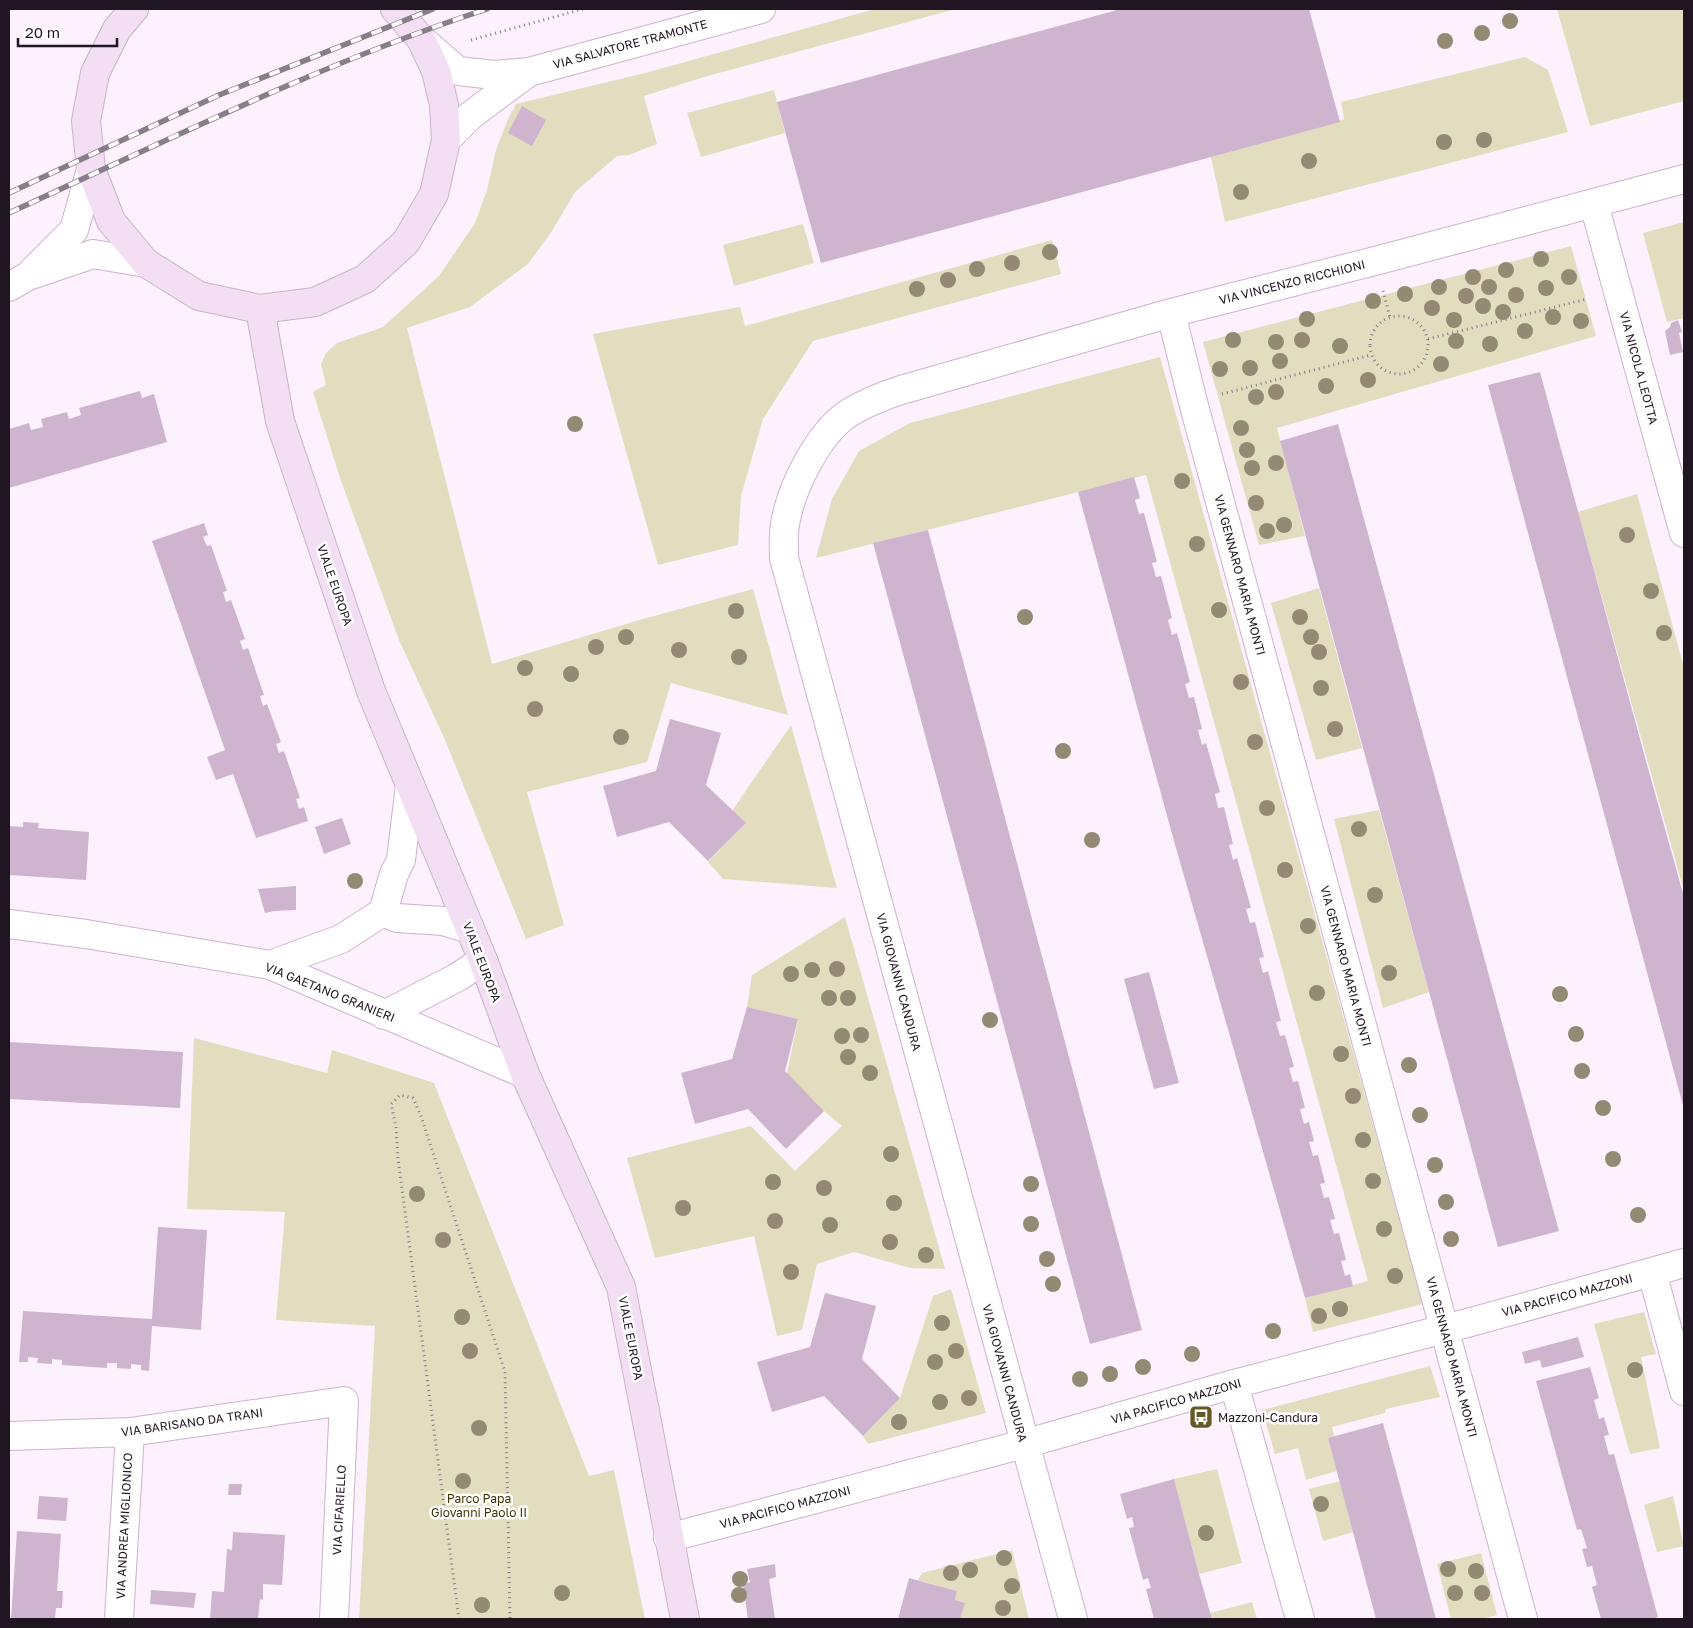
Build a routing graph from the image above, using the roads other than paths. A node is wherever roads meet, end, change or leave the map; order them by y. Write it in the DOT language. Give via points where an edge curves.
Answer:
graph roads {
  1 [pos="134,9"];
  2 [pos="395,9"];
  3 [pos="761,9"];
  4 [pos="427,44"];
  5 [pos="528,72"];
  6 [pos="446,140"];
  7 [pos="91,170"];
  8 [pos="1684,179"];
  9 [pos="1594,204"];
  10 [pos="146,263"];
  11 [pos="18,281"];
  12 [pos="260,309"];
  13 [pos="1171,313"];
  14 [pos="901,390"];
  15 [pos="1684,533"];
  16 [pos="410,785"];
  17 [pos="383,912"];
  18 [pos="9,924"];
  19 [pos="470,930"];
  20 [pos="483,960"];
  21 [pos="270,965"];
  22 [pos="384,1015"];
  23 [pos="525,1074"];
  24 [pos="1684,1263"];
  25 [pos="1652,1272"];
  26 [pos="1445,1329"];
  27 [pos="1234,1384"];
  28 [pos="1684,1391"];
  29 [pos="344,1400"];
  30 [pos="130,1432"];
  31 [pos="9,1436"];
  32 [pos="1024,1444"];
  33 [pos="668,1538"];
  34 [pos="119,1619"];
  35 [pos="334,1619"];
  36 [pos="684,1619"];
  37 [pos="1073,1619"];
  38 [pos="1300,1619"];
  39 [pos="1523,1619"];
  1 -- 7 [label="main road" via="117,29 95,72 86,121"];
  2 -- 4 [label="main road"];
  3 -- 5 [label="street, VIA SALVATORE TRAMONTE"];
  4 -- 5 [label="street" via="458,71"];
  4 -- 6 [label="main road" via="444,105"];
  5 -- 6 [label="street" via="470,115"];
  6 -- 12 [label="main road" via="434,194 406,242 365,279 315,302"];
  7 -- 10 [label="main road" via="111,221"];
  7 -- 11 [label="street" via="74,230"];
  8 -- 9 [label="street, VIA VINCENZO RICCHIONI"];
  9 -- 13 [label="street, VIA VINCENZO RICCHIONI"];
  9 -- 15 [label="street, VIA NICOLA LEOTTA"];
  10 -- 11 [label="street" via="93,254"];
  10 -- 12 [label="main road" via="199,296"];
  12 -- 16 [label="main road, VIALE EUROPA" via="280,421 371,691"];
  13 -- 14 [label="street, VIA VINCENZO RICCHIONI"];
  13 -- 26 [label="street, VIA GENNARO MARIA MONTI"];
  14 -- 32 [label="street, VIA GIOVANNI CANDURA" via="872,400 847,414 826,435 790,503 785,524 784,558"];
  16 -- 17 [label="street" via="401,860"];
  16 -- 19 [label="main road, VIALE EUROPA"];
  17 -- 19 [label="street" via="396,918 443,921"];
  17 -- 21 [label="street" via="341,939"];
  18 -- 21 [label="street, VIA GAETANO GRANIERI"];
  19 -- 20 [label="main road, VIALE EUROPA"];
  20 -- 22 [label="street" via="458,978"];
  20 -- 23 [label="main road, VIALE EUROPA"];
  21 -- 22 [label="street, VIA GAETANO GRANIERI"];
  22 -- 23 [label="street, VIA GAETANO GRANIERI"];
  23 -- 33 [label="main road, VIALE EUROPA" via="621,1288"];
  24 -- 25 [label="street, VIA PACIFICO MAZZONI"];
  25 -- 26 [label="street, VIA PACIFICO MAZZONI"];
  25 -- 28 [label="street"];
  26 -- 27 [label="street, VIA PACIFICO MAZZONI"];
  26 -- 39 [label="street, VIA GENNARO MARIA MONTI"];
  27 -- 32 [label="street, VIA PACIFICO MAZZONI"];
  27 -- 38 [label="street"];
  29 -- 30 [label="street, VIA BARISANO DA TRANI"];
  29 -- 35 [label="street, VIA CIFARIELLO"];
  30 -- 31 [label="street, VIA BARISANO DA TRANI"];
  30 -- 34 [label="street, VIA ANDREA MIGLIONICO"];
  32 -- 33 [label="street, VIA PACIFICO MAZZONI"];
  32 -- 37 [label="street, VIA GIOVANNI CANDURA"];
  33 -- 36 [label="main road, VIALE EUROPA"];
}
